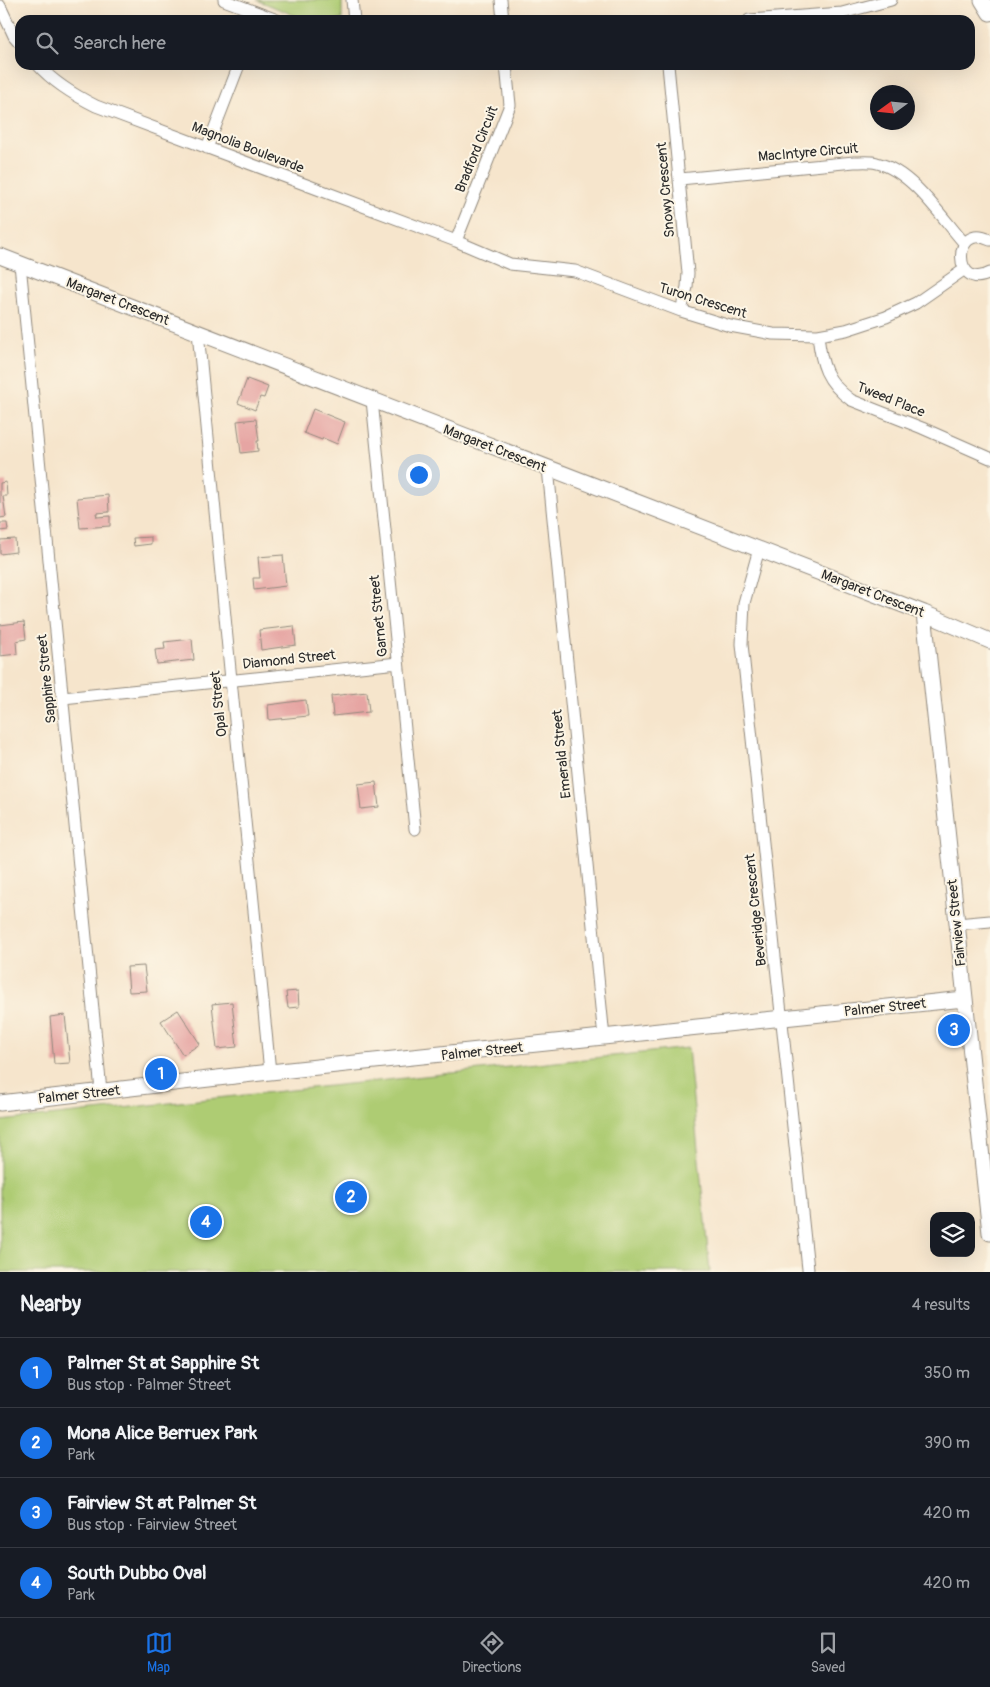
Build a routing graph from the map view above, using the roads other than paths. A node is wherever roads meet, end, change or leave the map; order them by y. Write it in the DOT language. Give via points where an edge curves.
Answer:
graph roads {
  1 [pos="224,0"];
  2 [pos="352,0"];
  3 [pos="501,0"];
  4 [pos="891,0"];
  5 [pos="0,6"];
  6 [pos="254,15"];
  7 [pos="354,15"];
  8 [pos="502,15"];
  9 [pos="815,15"];
  10 [pos="15,37"];
  11 [pos="43,70"];
  12 [pos="237,70"];
  13 [pos="506,70"];
  14 [pos="669,70"];
  15 [pos="207,148"];
  16 [pos="680,179"];
  17 [pos="990,240"];
  18 [pos="456,241"];
  19 [pos="965,244"];
  20 [pos="0,256"];
  21 [pos="20,264"];
  22 [pos="965,269"];
  23 [pos="990,273"];
  24 [pos="681,311"];
  25 [pos="198,332"];
  26 [pos="818,335"];
  27 [pos="372,400"];
  28 [pos="990,458"];
  29 [pos="548,468"];
  30 [pos="759,549"];
  31 [pos="924,613"];
  32 [pos="990,641"];
  33 [pos="398,663"];
  34 [pos="231,680"];
  35 [pos="63,698"];
  36 [pos="415,829"];
  37 [pos="990,921"];
  38 [pos="957,924"];
  39 [pos="964,999"];
  40 [pos="782,1019"];
  41 [pos="604,1038"];
  42 [pos="270,1072"];
  43 [pos="101,1091"];
  44 [pos="0,1103"];
  45 [pos="990,1232"];
  46 [pos="808,1269"];
  1 -- 6 [label="street"];
  2 -- 7 [label="street"];
  3 -- 8 [label="street"];
  4 -- 9 [label="street" via="842,13"];
  5 -- 10 [label="street"];
  11 -- 15 [label="street, Magnolia Boulevarde" via="90,103"];
  12 -- 15 [label="street"];
  13 -- 18 [label="street, Bradford Circuit" via="510,105"];
  14 -- 16 [label="street, Snowy Crescent"];
  15 -- 18 [label="street, Magnolia Boulevarde"];
  16 -- 19 [label="street, MacIntyre Circuit" via="854,162 876,163 909,179"];
  16 -- 24 [label="street, Snowy Crescent" via="688,273"];
  17 -- 19 [label="street" via="978,237"];
  18 -- 24 [label="street, Turon Crescent" via="510,264 575,271"];
  19 -- 22 [label="street" via="960,256"];
  20 -- 21 [label="street, Margaret Crescent"];
  21 -- 25 [label="street, Margaret Crescent"];
  21 -- 35 [label="street, Sapphire Street"];
  22 -- 23 [label="street" via="975,276"];
  22 -- 26 [label="street, Turon Crescent" via="916,303 846,330"];
  24 -- 26 [label="street, Turon Crescent" via="730,326 773,334"];
  25 -- 27 [label="street, Margaret Crescent"];
  25 -- 34 [label="street, Opal Street"];
  26 -- 28 [label="street, Tweed Place" via="827,377 840,393 865,407"];
  27 -- 29 [label="street, Margaret Crescent"];
  27 -- 33 [label="street, Garnet Street"];
  29 -- 30 [label="street, Margaret Crescent"];
  29 -- 41 [label="street, Emerald Street"];
  30 -- 31 [label="street, Margaret Crescent"];
  30 -- 40 [label="street, Beveridge Crescent" via="744,604 742,644"];
  31 -- 32 [label="street, Margaret Crescent"];
  31 -- 38 [label="street, Fairview Street"];
  33 -- 34 [label="street, Diamond Street"];
  33 -- 36 [label="street, Garnet Street"];
  34 -- 35 [label="street, Diamond Street"];
  34 -- 42 [label="street, Opal Street"];
  35 -- 43 [label="street, Sapphire Street"];
  37 -- 38 [label="street"];
  38 -- 39 [label="street, Fairview Street"];
  39 -- 40 [label="street, Palmer Street"];
  39 -- 45 [label="street, Fairview Street"];
  40 -- 41 [label="street, Palmer Street"];
  40 -- 46 [label="street, Beveridge Crescent"];
  41 -- 42 [label="street, Palmer Street"];
  42 -- 43 [label="street, Palmer Street"];
  43 -- 44 [label="street, Palmer Street"];
}
